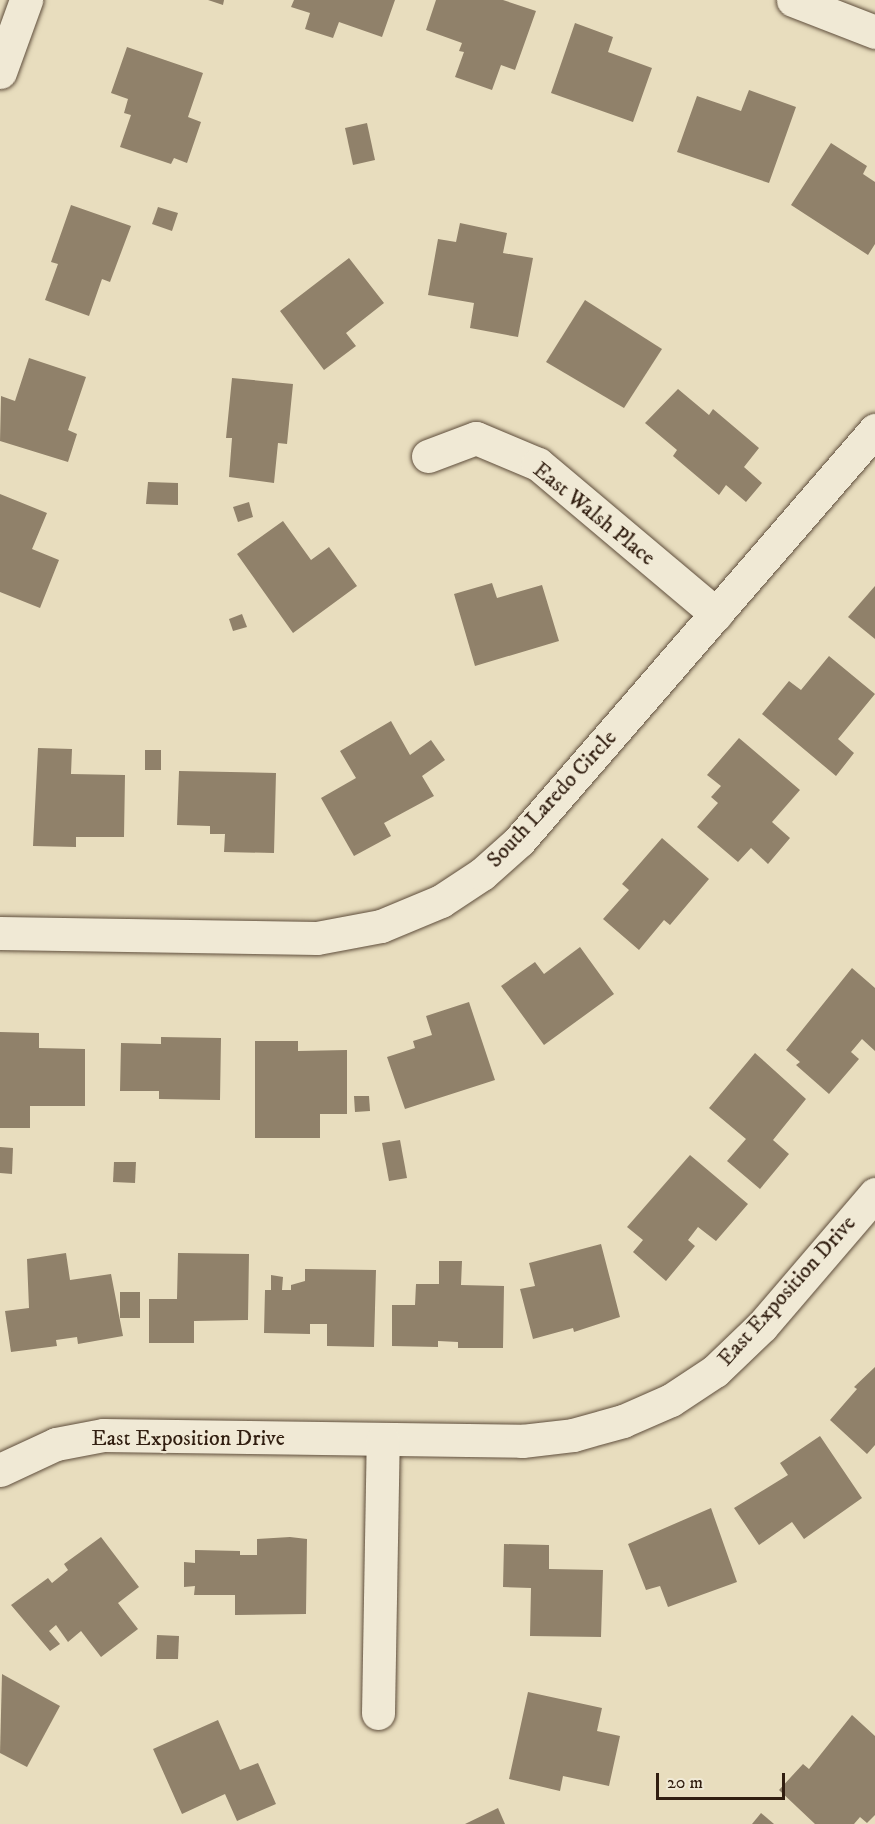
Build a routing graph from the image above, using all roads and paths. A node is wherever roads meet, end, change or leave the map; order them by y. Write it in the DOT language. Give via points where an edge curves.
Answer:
graph roads {
  1 [pos="26,0"];
  2 [pos="793,0"];
  3 [pos="875,32"];
  4 [pos="0,72"];
  5 [pos="875,430"];
  6 [pos="428,456"];
  7 [pos="716,614"];
  8 [pos="0,933"];
  9 [pos="875,1194"];
  10 [pos="383,1440"];
  11 [pos="0,1470"];
  12 [pos="378,1713"];
  1 -- 4 [label="street"];
  2 -- 3 [label="street"];
  5 -- 7 [label="street, South Laredo Circle"];
  6 -- 7 [label="street, East Walsh Place" via="476,438 538,464"];
  7 -- 8 [label="street, South Laredo Circle" via="519,841 482,874 441,901 381,926 317,938"];
  9 -- 10 [label="street, East Exposition Drive" via="762,1326 715,1371 671,1400 623,1421 573,1435 522,1441"];
  10 -- 11 [label="street, East Exposition Drive" via="103,1436 56,1444"];
  10 -- 12 [label="street"];
}
